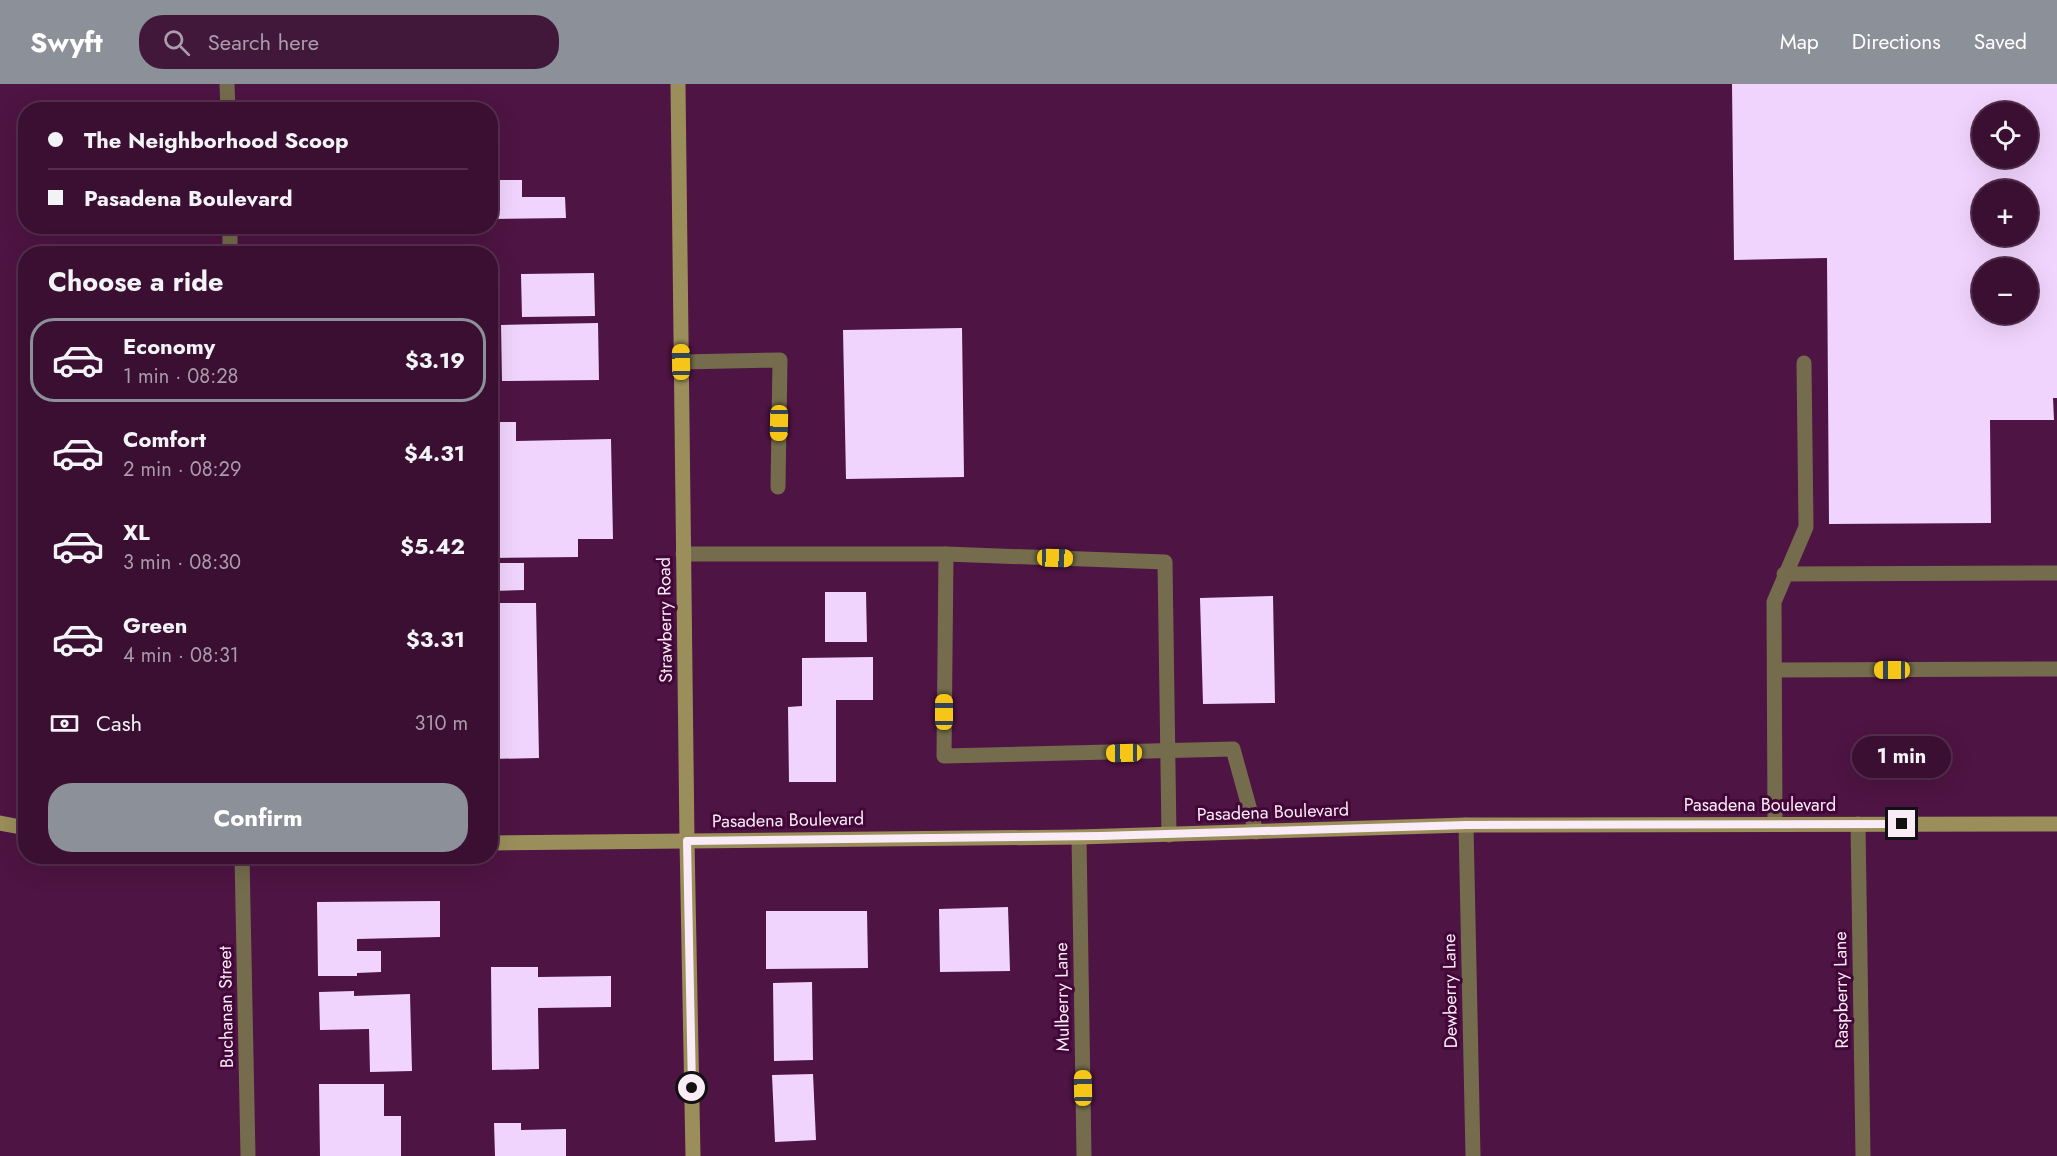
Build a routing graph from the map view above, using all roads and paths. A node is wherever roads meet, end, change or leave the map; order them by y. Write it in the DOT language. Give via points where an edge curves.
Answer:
graph roads {
  1 [pos="227,84"];
  2 [pos="678,84"];
  3 [pos="228,102"];
  4 [pos="681,362"];
  5 [pos="1804,363"];
  6 [pos="778,487"];
  7 [pos="683,554"];
  8 [pos="945,554"];
  9 [pos="2057,573"];
  10 [pos="1784,574"];
  11 [pos="2057,669"];
  12 [pos="1775,670"];
  13 [pos="1169,752"];
  14 [pos="0,823"];
  15 [pos="1775,824"];
  16 [pos="1858,824"];
  17 [pos="2057,824"];
  18 [pos="1466,825"];
  19 [pos="18,826"];
  20 [pos="1256,832"];
  21 [pos="1169,835"];
  22 [pos="1079,837"];
  23 [pos="687,841"];
  24 [pos="498,843"];
  25 [pos="242,864"];
  26 [pos="248,1156"];
  27 [pos="693,1156"];
  28 [pos="1084,1156"];
  29 [pos="1473,1156"];
  30 [pos="1863,1156"];
  1 -- 3 [label="street"];
  2 -- 4 [label="main road, Strawberry Road"];
  4 -- 6 [label="street" via="780,360"];
  4 -- 7 [label="main road, Strawberry Road"];
  5 -- 10 [label="street" via="1806,527"];
  7 -- 8 [label="street"];
  7 -- 23 [label="main road, Strawberry Road"];
  8 -- 13 [label="street" via="1166,562"];
  8 -- 13 [label="street" via="944,756"];
  9 -- 10 [label="street"];
  10 -- 12 [label="street" via="1774,602"];
  11 -- 12 [label="street"];
  12 -- 15 [label="street"];
  13 -- 20 [label="street" via="1233,748"];
  13 -- 21 [label="street"];
  14 -- 19 [label="main road"];
  15 -- 16 [label="main road, Pasadena Boulevard"];
  15 -- 18 [label="main road, Pasadena Boulevard"];
  16 -- 17 [label="main road, Pasadena Boulevard"];
  16 -- 30 [label="street, Raspberry Lane"];
  18 -- 20 [label="main road, Pasadena Boulevard"];
  18 -- 29 [label="street, Dewberry Lane"];
  20 -- 21 [label="main road, Pasadena Boulevard"];
  21 -- 22 [label="main road, Pasadena Boulevard"];
  22 -- 23 [label="main road, Pasadena Boulevard"];
  22 -- 28 [label="street, Mulberry Lane"];
  23 -- 24 [label="main road, Pasadena Boulevard"];
  23 -- 27 [label="main road, Strawberry Road"];
  25 -- 26 [label="street, Buchanan Street"];
}
